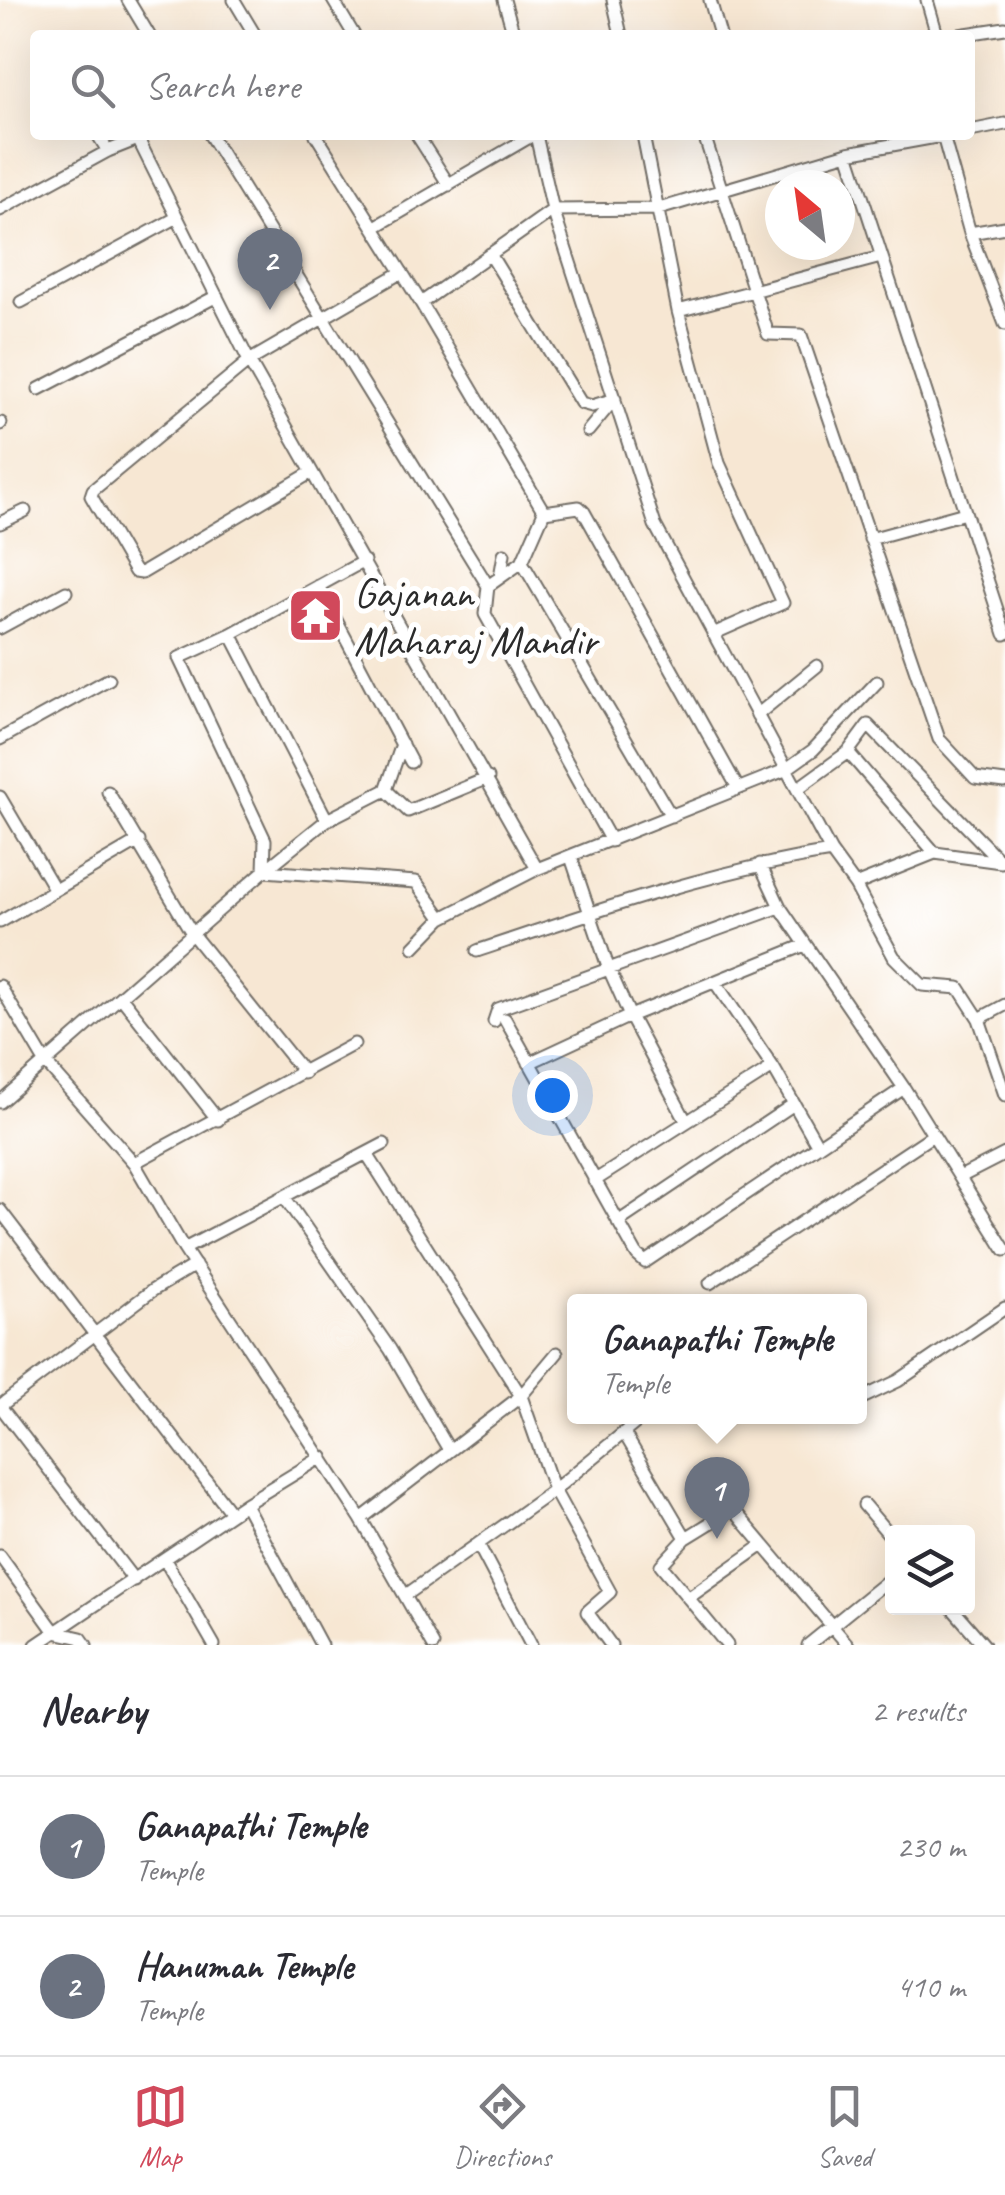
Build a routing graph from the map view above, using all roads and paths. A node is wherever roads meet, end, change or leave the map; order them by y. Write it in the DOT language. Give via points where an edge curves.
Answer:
graph roads {
  1 [pos="128,0"];
  2 [pos="234,0"];
  3 [pos="332,0"];
  4 [pos="504,0"];
  5 [pos="613,0"];
  6 [pos="710,0"];
  7 [pos="926,0"];
  8 [pos="1005,28"];
  9 [pos="146,30"];
  10 [pos="252,30"];
  11 [pos="351,30"];
  12 [pos="513,30"];
  13 [pos="620,30"];
  14 [pos="719,30"];
  15 [pos="935,30"];
  16 [pos="975,33"];
  17 [pos="1005,124"];
  18 [pos="975,130"];
  19 [pos="101,140"];
  20 [pos="136,140"];
  21 [pos="138,140"];
  22 [pos="213,140"];
  23 [pos="319,140"];
  24 [pos="420,140"];
  25 [pos="525,140"];
  26 [pos="535,140"];
  27 [pos="644,140"];
  28 [pos="705,140"];
  29 [pos="918,140"];
  30 [pos="946,140"];
  31 [pos="108,151"];
  32 [pos="848,153"];
  33 [pos="449,184"];
  34 [pos="720,189"];
  35 [pos="659,208"];
  36 [pos="0,210"];
  37 [pos="553,210"];
  38 [pos="176,218"];
  39 [pos="375,227"];
  40 [pos="1005,227"];
  41 [pos="970,233"];
  42 [pos="490,254"];
  43 [pos="880,257"];
  44 [pos="402,272"];
  45 [pos="753,290"];
  46 [pos="217,296"];
  47 [pos="21,302"];
  48 [pos="421,302"];
  49 [pos="678,310"];
  50 [pos="321,318"];
  51 [pos="1005,324"];
  52 [pos="248,361"];
  53 [pos="39,388"];
  54 [pos="615,399"];
  55 [pos="588,431"];
  56 [pos="312,472"];
  57 [pos="25,511"];
  58 [pos="544,512"];
  59 [pos="965,514"];
  60 [pos="0,523"];
  61 [pos="870,539"];
  62 [pos="504,554"];
  63 [pos="364,561"];
  64 [pos="522,562"];
  65 [pos="500,577"];
  66 [pos="318,586"];
  67 [pos="488,586"];
  68 [pos="66,592"];
  69 [pos="0,628"];
  70 [pos="231,634"];
  71 [pos="713,634"];
  72 [pos="1005,634"];
  73 [pos="817,666"];
  74 [pos="109,679"];
  75 [pos="877,682"];
  76 [pos="757,715"];
  77 [pos="0,739"];
  78 [pos="402,744"];
  79 [pos="848,752"];
  80 [pos="411,762"];
  81 [pos="784,770"];
  82 [pos="488,778"];
  83 [pos="1005,782"];
  84 [pos="738,788"];
  85 [pos="797,789"];
  86 [pos="386,790"];
  87 [pos="108,792"];
  88 [pos="0,797"];
  89 [pos="671,816"];
  90 [pos="327,820"];
  91 [pos="139,841"];
  92 [pos="610,841"];
  93 [pos="830,852"];
  94 [pos="935,853"];
  95 [pos="571,857"];
  96 [pos="1002,863"];
  97 [pos="760,864"];
  98 [pos="537,869"];
  99 [pos="255,878"];
  100 [pos="856,884"];
  101 [pos="56,890"];
  102 [pos="780,908"];
  103 [pos="589,914"];
  104 [pos="442,918"];
  105 [pos="0,922"];
  106 [pos="194,935"];
  107 [pos="805,945"];
  108 [pos="414,947"];
  109 [pos="477,951"];
  110 [pos="608,967"];
  111 [pos="715,982"];
  112 [pos="0,986"];
  113 [pos="121,997"];
  114 [pos="1005,1005"];
  115 [pos="630,1016"];
  116 [pos="979,1019"];
  117 [pos="354,1044"];
  118 [pos="45,1062"];
  119 [pos="529,1063"];
  120 [pos="773,1067"];
  121 [pos="304,1072"];
  122 [pos="904,1088"];
  123 [pos="1005,1095"];
  124 [pos="0,1102"];
  125 [pos="794,1104"];
  126 [pos="218,1120"];
  127 [pos="686,1122"];
  128 [pos="934,1136"];
  129 [pos="384,1144"];
  130 [pos="818,1146"];
  131 [pos="367,1154"];
  132 [pos="1005,1154"];
  133 [pos="134,1163"];
  134 [pos="960,1177"];
  135 [pos="594,1180"];
  136 [pos="285,1198"];
  137 [pos="0,1210"];
  138 [pos="618,1222"];
  139 [pos="184,1249"];
  140 [pos="1005,1250"];
  141 [pos="195,1265"];
  142 [pos="710,1284"];
  143 [pos="1005,1308"];
  144 [pos="93,1334"];
  145 [pos="557,1353"];
  146 [pos="522,1396"];
  147 [pos="867,1396"];
  148 [pos="0,1406"];
  149 [pos="635,1424"];
  150 [pos="624,1433"];
  151 [pos="449,1450"];
  152 [pos="322,1456"];
  153 [pos="554,1490"];
  154 [pos="245,1504"];
  155 [pos="864,1505"];
  156 [pos="231,1513"];
  157 [pos="362,1519"];
  158 [pos="885,1530"];
  159 [pos="686,1538"];
  160 [pos="478,1544"];
  161 [pos="764,1545"];
  162 [pos="0,1556"];
  163 [pos="165,1560"];
  164 [pos="134,1580"];
  165 [pos="885,1583"];
  166 [pos="406,1595"];
  167 [pos="688,1598"];
  168 [pos="958,1615"];
  169 [pos="831,1626"];
  170 [pos="55,1632"];
  171 [pos="36,1645"];
  172 [pos="86,1645"];
  173 [pos="214,1645"];
  174 [pos="321,1645"];
  175 [pos="433,1645"];
  176 [pos="531,1645"];
  177 [pos="611,1645"];
  178 [pos="727,1645"];
  179 [pos="808,1645"];
  180 [pos="848,1645"];
  181 [pos="984,1645"];
  1 -- 9 [label="street"];
  2 -- 10 [label="street"];
  3 -- 11 [label="street"];
  4 -- 12 [label="street"];
  5 -- 13 [label="street"];
  6 -- 14 [label="street"];
  7 -- 15 [label="street"];
  8 -- 16 [label="street"];
  17 -- 18 [label="street"];
  19 -- 31 [label="street"];
  20 -- 31 [label="street"];
  21 -- 38 [label="street"];
  22 -- 50 [label="street"];
  23 -- 39 [label="street"];
  24 -- 33 [label="street"];
  25 -- 33 [label="street"];
  26 -- 37 [label="street"];
  27 -- 35 [label="street"];
  28 -- 34 [label="street"];
  29 -- 32 [label="street"];
  30 -- 41 [label="street"];
  31 -- 36 [label="street"];
  32 -- 34 [label="street"];
  32 -- 43 [label="street"];
  33 -- 39 [label="street"];
  34 -- 35 [label="street"];
  34 -- 45 [label="street"];
  35 -- 37 [label="street"];
  35 -- 49 [label="street"];
  37 -- 42 [label="street"];
  37 -- 54 [label="street"];
  38 -- 46 [label="street"];
  38 -- 47 [label="street"];
  39 -- 44 [label="street"];
  40 -- 41 [label="street"];
  41 -- 51 [label="street"];
  42 -- 48 [label="street"];
  42 -- 54 [label="street" via="584,406"];
  43 -- 45 [label="street"];
  43 -- 59 [label="street"];
  44 -- 48 [label="street"];
  44 -- 50 [label="street"];
  45 -- 49 [label="street"];
  45 -- 61 [label="street" via="768,334 800,335"];
  46 -- 52 [label="street"];
  46 -- 53 [label="street"];
  48 -- 58 [label="street"];
  49 -- 71 [label="street" via="719,463 783,603"];
  50 -- 52 [label="street"];
  50 -- 67 [label="street"];
  52 -- 56 [label="street"];
  52 -- 56 [label="street" via="93,490 91,501 126,561 142,573"];
  54 -- 55 [label="street"];
  54 -- 71 [label="street" via="655,525"];
  56 -- 63 [label="street"];
  57 -- 60 [label="street"];
  58 -- 64 [label="street"];
  58 -- 84 [label="street" via="584,512"];
  59 -- 61 [label="street"];
  59 -- 72 [label="street"];
  61 -- 83 [label="street" via="939,739 975,778"];
  62 -- 65 [label="street"];
  63 -- 66 [label="street"];
  63 -- 82 [label="street"];
  64 -- 65 [label="street"];
  64 -- 89 [label="street"];
  65 -- 67 [label="street"];
  66 -- 70 [label="street"];
  66 -- 78 [label="street"];
  67 -- 92 [label="street" via="485,614"];
  68 -- 69 [label="street"];
  70 -- 90 [label="street"];
  70 -- 99 [label="street" via="178,658 265,840"];
  71 -- 76 [label="street"];
  73 -- 76 [label="street"];
  74 -- 77 [label="street"];
  75 -- 81 [label="street" via="813,750"];
  76 -- 81 [label="street"];
  78 -- 80 [label="street"];
  78 -- 86 [label="street"];
  79 -- 85 [label="street"];
  79 -- 94 [label="street"];
  79 -- 96 [label="street" via="868,725"];
  81 -- 84 [label="street"];
  81 -- 85 [label="street"];
  82 -- 86 [label="street" via="408,810"];
  82 -- 98 [label="street"];
  84 -- 89 [label="street"];
  85 -- 93 [label="street"];
  86 -- 90 [label="street"];
  87 -- 91 [label="street"];
  88 -- 101 [label="street"];
  89 -- 92 [label="street"];
  90 -- 99 [label="street"];
  91 -- 101 [label="street"];
  91 -- 106 [label="street"];
  92 -- 95 [label="street"];
  93 -- 97 [label="street"];
  93 -- 100 [label="street"];
  94 -- 96 [label="street"];
  94 -- 100 [label="street"];
  95 -- 98 [label="street"];
  95 -- 103 [label="street"];
  97 -- 102 [label="street"];
  97 -- 103 [label="street"];
  98 -- 104 [label="street"];
  99 -- 104 [label="street" via="416,882"];
  99 -- 106 [label="street"];
  100 -- 116 [label="street" via="894,957 922,984 959,988"];
  101 -- 105 [label="street"];
  102 -- 107 [label="street"];
  102 -- 110 [label="street"];
  103 -- 109 [label="street"];
  103 -- 110 [label="street"];
  104 -- 108 [label="street"];
  106 -- 113 [label="street"];
  106 -- 121 [label="street"];
  107 -- 111 [label="street"];
  107 -- 122 [label="street"];
  110 -- 115 [label="street"];
  110 -- 119 [label="street" via="498,1008"];
  111 -- 115 [label="street"];
  111 -- 120 [label="street"];
  112 -- 118 [label="street"];
  113 -- 118 [label="street"];
  113 -- 126 [label="street"];
  114 -- 116 [label="street"];
  115 -- 119 [label="street"];
  115 -- 127 [label="street"];
  116 -- 123 [label="street"];
  117 -- 121 [label="street"];
  118 -- 124 [label="street"];
  118 -- 133 [label="street"];
  119 -- 135 [label="street"];
  120 -- 125 [label="street"];
  120 -- 127 [label="street"];
  121 -- 126 [label="street"];
  122 -- 128 [label="street"];
  122 -- 130 [label="street"];
  125 -- 130 [label="street"];
  125 -- 138 [label="street"];
  126 -- 133 [label="street"];
  127 -- 135 [label="street"];
  128 -- 134 [label="street"];
  128 -- 142 [label="street"];
  129 -- 131 [label="street"];
  130 -- 138 [label="street" via="645,1262"];
  131 -- 136 [label="street"];
  131 -- 146 [label="street"];
  132 -- 134 [label="street"];
  133 -- 139 [label="street"];
  134 -- 140 [label="street"];
  135 -- 138 [label="street"];
  136 -- 139 [label="street"];
  136 -- 151 [label="street" via="390,1349"];
  137 -- 144 [label="street"];
  139 -- 141 [label="street"];
  141 -- 144 [label="street"];
  141 -- 152 [label="street"];
  143 -- 147 [label="street"];
  144 -- 148 [label="street"];
  144 -- 156 [label="street"];
  145 -- 146 [label="street"];
  146 -- 151 [label="street"];
  146 -- 153 [label="street"];
  148 -- 164 [label="street"];
  149 -- 150 [label="street"];
  150 -- 153 [label="street"];
  150 -- 159 [label="street"];
  151 -- 157 [label="street"];
  152 -- 154 [label="street"];
  152 -- 157 [label="street"];
  153 -- 160 [label="street"];
  153 -- 177 [label="street" via="610,1592 587,1612"];
  154 -- 156 [label="street"];
  154 -- 174 [label="street"];
  155 -- 158 [label="street"];
  156 -- 163 [label="street"];
  157 -- 166 [label="street"];
  159 -- 161 [label="street" via="733,1509"];
  159 -- 167 [label="street" via="661,1565"];
  160 -- 166 [label="street"];
  160 -- 176 [label="street"];
  161 -- 167 [label="street"];
  161 -- 169 [label="street"];
  162 -- 170 [label="street"];
  163 -- 164 [label="street"];
  163 -- 173 [label="street"];
  164 -- 170 [label="street"];
  165 -- 169 [label="street"];
  166 -- 175 [label="street"];
  167 -- 178 [label="street"];
  168 -- 181 [label="street"];
  169 -- 179 [label="street"];
  169 -- 180 [label="street"];
  170 -- 171 [label="street"];
  170 -- 172 [label="street"];
}
